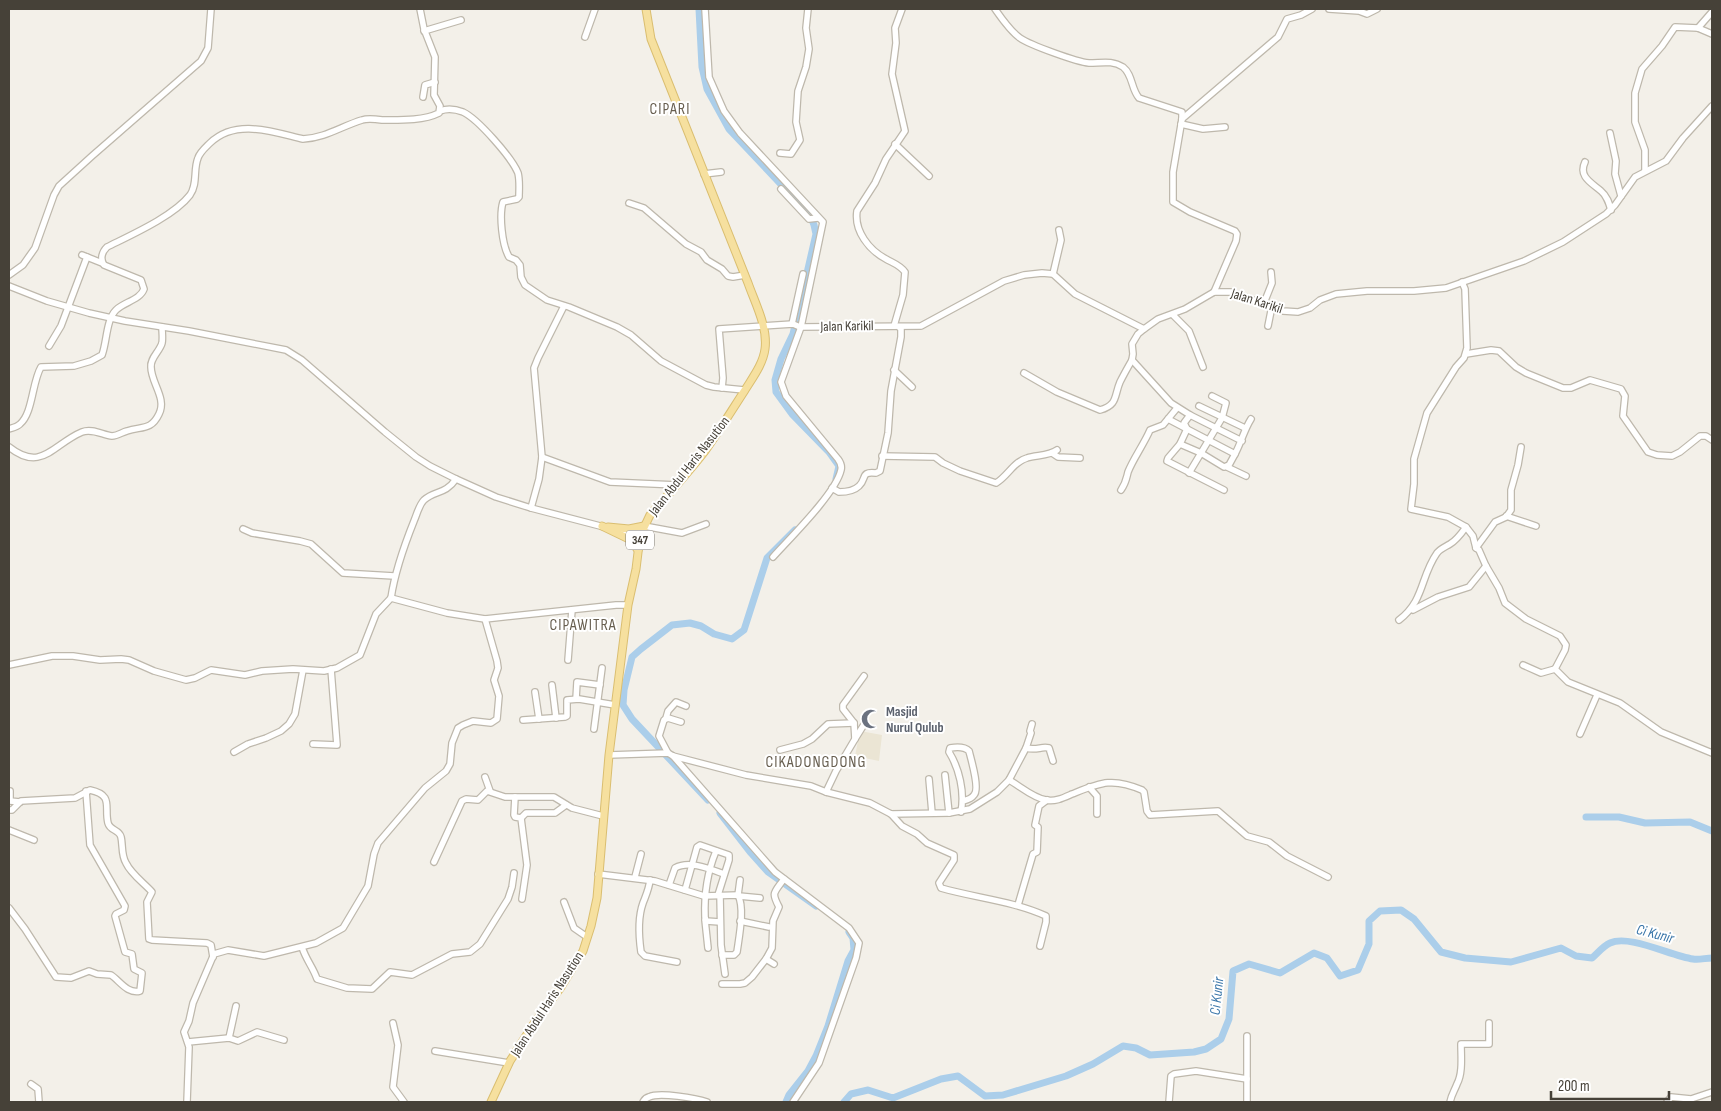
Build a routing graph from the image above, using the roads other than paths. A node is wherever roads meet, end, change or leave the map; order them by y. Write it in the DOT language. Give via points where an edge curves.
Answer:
graph roads {
  1 [pos="211,9"];
  2 [pos="420,9"];
  3 [pos="595,9"];
  4 [pos="646,9"];
  5 [pos="705,9"];
  6 [pos="808,9"];
  7 [pos="902,9"];
  8 [pos="995,9"];
  9 [pos="1312,9"];
  10 [pos="1329,9"];
  11 [pos="1377,9"];
  12 [pos="1712,12"];
  13 [pos="460,20"];
  14 [pos="1698,28"];
  15 [pos="424,31"];
  16 [pos="1712,34"];
  17 [pos="585,37"];
  18 [pos="435,82"];
  19 [pos="423,97"];
  20 [pos="1712,106"];
  21 [pos="440,111"];
  22 [pos="1182,122"];
  23 [pos="1224,127"];
  24 [pos="1610,133"];
  25 [pos="895,144"];
  26 [pos="780,153"];
  27 [pos="1585,162"];
  28 [pos="1645,171"];
  29 [pos="721,172"];
  30 [pos="704,174"];
  31 [pos="929,176"];
  32 [pos="781,189"];
  33 [pos="1621,196"];
  34 [pos="629,203"];
  35 [pos="1611,210"];
  36 [pos="814,219"];
  37 [pos="1059,230"];
  38 [pos="102,263"];
  39 [pos="1271,272"];
  40 [pos="803,274"];
  41 [pos="1053,274"];
  42 [pos="9,275"];
  43 [pos="745,275"];
  44 [pos="1462,282"];
  45 [pos="9,288"];
  46 [pos="1214,292"];
  47 [pos="1264,303"];
  48 [pos="564,306"];
  49 [pos="67,307"];
  50 [pos="1271,310"];
  51 [pos="1173,315"];
  52 [pos="111,318"];
  53 [pos="792,324"];
  54 [pos="897,326"];
  55 [pos="1268,326"];
  56 [pos="162,327"];
  57 [pos="763,327"];
  58 [pos="800,327"];
  59 [pos="1144,329"];
  60 [pos="49,346"];
  61 [pos="1466,354"];
  62 [pos="1132,360"];
  63 [pos="1203,367"];
  64 [pos="894,370"];
  65 [pos="1024,373"];
  66 [pos="912,387"];
  67 [pos="722,388"];
  68 [pos="744,390"];
  69 [pos="1212,396"];
  70 [pos="1199,406"];
  71 [pos="1177,408"];
  72 [pos="1190,415"];
  73 [pos="1222,418"];
  74 [pos="1168,419"];
  75 [pos="1251,419"];
  76 [pos="1215,428"];
  77 [pos="1245,428"];
  78 [pos="9,429"];
  79 [pos="1187,429"];
  80 [pos="1207,440"];
  81 [pos="1712,440"];
  82 [pos="1242,441"];
  83 [pos="1180,444"];
  84 [pos="9,447"];
  85 [pos="1521,447"];
  86 [pos="1201,453"];
  87 [pos="1235,454"];
  88 [pos="882,456"];
  89 [pos="542,457"];
  90 [pos="1080,458"];
  91 [pos="1227,467"];
  92 [pos="1189,472"];
  93 [pos="1246,476"];
  94 [pos="456,479"];
  95 [pos="677,485"];
  96 [pos="832,488"];
  97 [pos="1121,490"];
  98 [pos="1224,490"];
  99 [pos="531,508"];
  100 [pos="1506,516"];
  101 [pos="706,524"];
  102 [pos="602,526"];
  103 [pos="644,526"];
  104 [pos="1536,526"];
  105 [pos="1466,527"];
  106 [pos="243,530"];
  107 [pos="640,536"];
  108 [pos="1476,548"];
  109 [pos="638,550"];
  110 [pos="773,557"];
  111 [pos="1486,566"];
  112 [pos="394,576"];
  113 [pos="391,598"];
  114 [pos="628,605"];
  115 [pos="572,610"];
  116 [pos="1407,613"];
  117 [pos="485,619"];
  118 [pos="1399,620"];
  119 [pos="568,660"];
  120 [pos="9,665"];
  121 [pos="1524,665"];
  122 [pos="602,668"];
  123 [pos="332,669"];
  124 [pos="1555,669"];
  125 [pos="303,670"];
  126 [pos="864,676"];
  127 [pos="552,685"];
  128 [pos="600,685"];
  129 [pos="535,692"];
  130 [pos="1597,695"];
  131 [pos="576,699"];
  132 [pos="567,700"];
  133 [pos="554,701"];
  134 [pos="598,701"];
  135 [pos="615,705"];
  136 [pos="686,706"];
  137 [pos="556,718"];
  138 [pos="666,718"];
  139 [pos="539,719"];
  140 [pos="523,720"];
  141 [pos="681,722"];
  142 [pos="854,723"];
  143 [pos="865,723"];
  144 [pos="1032,724"];
  145 [pos="594,728"];
  146 [pos="1580,734"];
  147 [pos="855,739"];
  148 [pos="313,744"];
  149 [pos="1026,748"];
  150 [pos="780,750"];
  151 [pos="234,752"];
  152 [pos="1712,753"];
  153 [pos="668,754"];
  154 [pos="608,755"];
  155 [pos="1053,761"];
  156 [pos="945,775"];
  157 [pos="485,777"];
  158 [pos="929,779"];
  159 [pos="1008,780"];
  160 [pos="1089,787"];
  161 [pos="10,791"];
  162 [pos="490,791"];
  163 [pos="86,792"];
  164 [pos="826,792"];
  165 [pos="515,797"];
  166 [pos="1047,800"];
  167 [pos="963,801"];
  168 [pos="20,802"];
  169 [pos="566,805"];
  170 [pos="9,810"];
  171 [pos="949,812"];
  172 [pos="961,812"];
  173 [pos="932,813"];
  174 [pos="891,814"];
  175 [pos="1098,814"];
  176 [pos="603,816"];
  177 [pos="521,818"];
  178 [pos="9,830"];
  179 [pos="34,840"];
  180 [pos="716,851"];
  181 [pos="641,854"];
  182 [pos="434,862"];
  183 [pos="691,866"];
  184 [pos="709,869"];
  185 [pos="514,873"];
  186 [pos="598,874"];
  187 [pos="724,874"];
  188 [pos="1328,877"];
  189 [pos="635,878"];
  190 [pos="650,880"];
  191 [pos="740,880"];
  192 [pos="782,881"];
  193 [pos="669,884"];
  194 [pos="685,890"];
  195 [pos="719,895"];
  196 [pos="704,896"];
  197 [pos="738,896"];
  198 [pos="760,898"];
  199 [pos="522,899"];
  200 [pos="564,902"];
  201 [pos="1018,905"];
  202 [pos="9,908"];
  203 [pos="705,920"];
  204 [pos="740,921"];
  205 [pos="720,922"];
  206 [pos="769,927"];
  207 [pos="587,936"];
  208 [pos="1040,946"];
  209 [pos="302,948"];
  210 [pos="708,948"];
  211 [pos="722,955"];
  212 [pos="212,956"];
  213 [pos="766,959"];
  214 [pos="677,962"];
  215 [pos="774,964"];
  216 [pos="725,974"];
  217 [pos="722,984"];
  218 [pos="236,1006"];
  219 [pos="393,1023"];
  220 [pos="1489,1023"];
  221 [pos="1247,1036"];
  222 [pos="229,1038"];
  223 [pos="284,1040"];
  224 [pos="188,1042"];
  225 [pos="435,1051"];
  226 [pos="509,1063"];
  227 [pos="1247,1079"];
  228 [pos="31,1084"];
  229 [pos="1712,1092"];
  230 [pos="39,1102"];
  231 [pos="187,1102"];
  232 [pos="404,1102"];
  233 [pos="491,1102"];
  234 [pos="643,1102"];
  235 [pos="707,1102"];
  236 [pos="793,1102"];
  237 [pos="1169,1102"];
  238 [pos="1247,1102"];
  239 [pos="1450,1102"];
  240 [pos="1667,1102"];
  1 -- 42 [label="street" via="208,48 200,61 59,186 35,248 23,265"];
  2 -- 15 [label="street"];
  3 -- 17 [label="street"];
  4 -- 30 [label="main road, Jalan Abdul Haris Nasution / 347" via="651,39"];
  5 -- 36 [label="street" via="709,77 724,111"];
  6 -- 26 [label="street" via="809,49 798,90 796,122 800,140 791,154"];
  7 -- 25 [label="street" via="895,28 892,74 905,129"];
  8 -- 22 [label="street" via="1024,41 1077,60 1108,62 1124,68 1130,74 1139,98 1181,110"];
  9 -- 22 [label="street" via="1287,19 1278,37"];
  10 -- 11 [label="street" via="1367,14"];
  12 -- 14 [label="street"];
  13 -- 15 [label="street"];
  14 -- 16 [label="street"];
  14 -- 28 [label="street" via="1675,27 1641,72 1634,93 1635,122 1645,150"];
  15 -- 18 [label="street" via="435,57"];
  18 -- 19 [label="street" via="425,85"];
  18 -- 21 [label="street" via="434,95"];
  20 -- 28 [label="street, Jalan Karikil" via="1666,161"];
  21 -- 38 [label="street" via="434,116 404,120 363,119 309,139 261,129 220,135 198,156 189,196 163,217 107,247"];
  21 -- 48 [label="street" via="450,109 471,117 499,146 517,172 519,197 504,201 502,206 508,255 520,265 526,285"];
  22 -- 23 [label="street" via="1202,129"];
  22 -- 46 [label="street" via="1173,172 1173,202 1238,234"];
  24 -- 33 [label="street"];
  25 -- 31 [label="street"];
  25 -- 54 [label="street" via="856,215 863,239 905,272"];
  27 -- 35 [label="street" via="1585,178 1604,194"];
  28 -- 33 [label="street, Jalan Karikil"];
  29 -- 30 [label="street"];
  30 -- 43 [label="main road, Jalan Abdul Haris Nasution / 347"];
  32 -- 36 [label="street"];
  33 -- 35 [label="street, Jalan Karikil"];
  34 -- 43 [label="street" via="644,208 728,276"];
  35 -- 44 [label="street, Jalan Karikil" via="1563,242 1524,261"];
  36 -- 58 [label="street" via="822,222"];
  37 -- 41 [label="street" via="1062,240"];
  38 -- 49 [label="street" via="84,256"];
  38 -- 52 [label="street" via="141,280 144,285 142,292 117,309"];
  39 -- 47 [label="street" via="1272,283"];
  40 -- 53 [label="street"];
  41 -- 54 [label="street, Jalan Karikil" via="1009,279 926,324"];
  41 -- 59 [label="street" via="1075,294"];
  43 -- 57 [label="main road, Jalan Abdul Haris Nasution / 347"];
  44 -- 50 [label="street, Jalan Karikil" via="1446,288 1336,294 1298,312"];
  44 -- 61 [label="street" via="1465,289"];
  45 -- 49 [label="street"];
  46 -- 47 [label="street, Jalan Karikil" via="1231,292"];
  46 -- 51 [label="street, Jalan Karikil"];
  47 -- 50 [label="street, Jalan Karikil"];
  48 -- 67 [label="street" via="617,327 632,335 661,361 706,385"];
  48 -- 89 [label="street" via="534,368"];
  49 -- 52 [label="street"];
  49 -- 60 [label="street"];
  50 -- 55 [label="street"];
  51 -- 59 [label="street, Jalan Karikil"];
  51 -- 63 [label="street" via="1189,331"];
  52 -- 56 [label="street"];
  52 -- 78 [label="street" via="104,351 99,358 74,366 40,368 23,420"];
  53 -- 57 [label="street"];
  53 -- 58 [label="street"];
  54 -- 58 [label="street, Jalan Karikil"];
  54 -- 64 [label="street" via="901,329 901,337"];
  56 -- 84 [label="street" via="162,342 151,366 161,409 149,426 114,436 82,432 37,458 19,455"];
  56 -- 94 [label="street" via="276,347 294,354 416,457"];
  57 -- 67 [label="street" via="718,329"];
  57 -- 68 [label="main road, Jalan Abdul Haris Nasution / 347" via="766,339 764,358"];
  58 -- 96 [label="street" via="781,385 786,396 840,463 841,470"];
  59 -- 62 [label="street" via="1132,344"];
  61 -- 81 [label="street" via="1499,351 1521,370 1563,388 1590,380 1621,389 1625,396 1623,416 1651,454 1676,454 1700,436"];
  61 -- 105 [label="street" via="1428,411 1414,459 1411,507 1448,517"];
  62 -- 65 [label="street" via="1115,400 1110,407 1100,410"];
  62 -- 71 [label="street"];
  64 -- 66 [label="street"];
  64 -- 88 [label="street" via="888,433"];
  67 -- 68 [label="street"];
  68 -- 95 [label="main road, Jalan Abdul Haris Nasution / 347" via="705,451"];
  69 -- 73 [label="street" via="1226,404"];
  70 -- 73 [label="street"];
  71 -- 72 [label="street"];
  71 -- 74 [label="street"];
  72 -- 76 [label="street"];
  72 -- 79 [label="street" via="1184,423"];
  73 -- 76 [label="street"];
  73 -- 77 [label="street"];
  74 -- 79 [label="street"];
  74 -- 97 [label="street" via="1150,430"];
  75 -- 77 [label="street"];
  76 -- 80 [label="street"];
  76 -- 82 [label="street"];
  77 -- 82 [label="street"];
  79 -- 80 [label="street"];
  79 -- 83 [label="street"];
  80 -- 86 [label="street"];
  80 -- 87 [label="street"];
  82 -- 87 [label="street"];
  83 -- 86 [label="street"];
  83 -- 92 [label="street" via="1167,460"];
  85 -- 100 [label="street" via="1511,490 1511,509"];
  86 -- 91 [label="street"];
  86 -- 92 [label="street"];
  87 -- 91 [label="street"];
  88 -- 90 [label="street" via="935,457 960,471 996,484 1018,462 1027,458 1055,451 1058,457"];
  88 -- 96 [label="street" via="879,472 866,474 857,488 840,492"];
  89 -- 95 [label="street" via="610,482"];
  89 -- 99 [label="street"];
  91 -- 93 [label="street"];
  92 -- 98 [label="street"];
  94 -- 99 [label="street"];
  94 -- 112 [label="street" via="450,488 422,502"];
  95 -- 103 [label="main road, Jalan Abdul Haris Nasution / 347"];
  96 -- 110 [label="street"];
  99 -- 102 [label="street"];
  100 -- 104 [label="street"];
  100 -- 108 [label="street" via="1496,522"];
  101 -- 103 [label="street" via="682,533"];
  102 -- 103 [label="main road" via="629,529"];
  102 -- 107 [label="street"];
  102 -- 109 [label="main road" via="626,538"];
  103 -- 107 [label="main road, Jalan Abdul Haris Nasution / 347"];
  105 -- 108 [label="street"];
  105 -- 116 [label="street" via="1459,538 1438,551 1426,572 1418,598"];
  106 -- 112 [label="street" via="311,544 343,573"];
  107 -- 109 [label="main road, Jalan Abdul Haris Nasution / 347"];
  108 -- 111 [label="street"];
  109 -- 114 [label="main road, Jalan Abdul Haris Nasution / 347"];
  111 -- 116 [label="street" via="1469,587 1438,597"];
  111 -- 124 [label="street" via="1510,609 1563,640 1565,650"];
  112 -- 113 [label="street"];
  113 -- 117 [label="street"];
  113 -- 123 [label="street" via="374,620 360,655"];
  114 -- 115 [label="street"];
  114 -- 135 [label="main road, Jalan Abdul Haris Nasution / 347"];
  115 -- 117 [label="street"];
  115 -- 119 [label="street"];
  116 -- 118 [label="street"];
  117 -- 209 [label="street" via="498,661 494,680 499,696 497,718 491,723 473,721 458,728 446,771 425,788 378,843 368,886 345,926"];
  120 -- 125 [label="street" via="52,656 122,659 186,680 211,670 245,675 262,671"];
  121 -- 124 [label="street" via="1542,673"];
  122 -- 128 [label="street"];
  123 -- 125 [label="street"];
  123 -- 148 [label="street" via="337,745"];
  124 -- 130 [label="street" via="1568,682"];
  125 -- 151 [label="street" via="296,714 290,724"];
  126 -- 142 [label="street" via="842,707"];
  127 -- 133 [label="street"];
  128 -- 131 [label="street" via="577,682"];
  128 -- 134 [label="street"];
  129 -- 139 [label="street"];
  130 -- 146 [label="street"];
  130 -- 152 [label="street" via="1620,703 1661,732"];
  131 -- 132 [label="street"];
  131 -- 134 [label="street"];
  132 -- 133 [label="street"];
  132 -- 137 [label="street" via="567,716"];
  133 -- 137 [label="street"];
  134 -- 135 [label="street"];
  134 -- 145 [label="street"];
  135 -- 154 [label="main road, Jalan Abdul Haris Nasution / 347"];
  136 -- 138 [label="street" via="676,702"];
  137 -- 139 [label="street"];
  138 -- 141 [label="street"];
  138 -- 153 [label="street" via="660,736"];
  139 -- 140 [label="street"];
  142 -- 147 [label="street"];
  142 -- 150 [label="street" via="828,724 803,744"];
  143 -- 147 [label="street"];
  144 -- 149 [label="street"];
  147 -- 164 [label="street"];
  149 -- 155 [label="street" via="1049,748"];
  149 -- 159 [label="street"];
  153 -- 154 [label="street"];
  153 -- 164 [label="street"];
  153 -- 192 [label="street"];
  154 -- 176 [label="main road, Jalan Abdul Haris Nasution / 347"];
  156 -- 171 [label="street"];
  157 -- 162 [label="street"];
  158 -- 173 [label="street"];
  159 -- 166 [label="street"];
  159 -- 172 [label="street" via="981,803"];
  160 -- 166 [label="street" via="1062,798"];
  160 -- 175 [label="street" via="1096,796"];
  160 -- 188 [label="street" via="1105,782 1140,789 1144,792 1146,811 1150,815 1218,811 1247,836 1269,842 1287,856"];
  161 -- 168 [label="street" via="10,801"];
  162 -- 165 [label="street"];
  162 -- 182 [label="street" via="478,800 462,801"];
  163 -- 168 [label="street" via="74,798"];
  163 -- 202 [label="street" via="90,843 126,906 115,916 125,952 132,954 134,969 142,973 140,991 126,988 110,974 89,971 71,978 56,977"];
  163 -- 212 [label="street" via="93,790 107,800 109,824 120,834 125,862 152,892 147,902 150,939 207,943 212,946"];
  164 -- 174 [label="street" via="870,803"];
  165 -- 169 [label="street" via="548,796"];
  165 -- 177 [label="street" via="515,817"];
  166 -- 201 [label="street" via="1039,807 1034,825 1038,827 1037,852 1033,855"];
  167 -- 167 [label="street" via="956,763 949,752 953,747 969,751 976,785 974,795"];
  167 -- 172 [label="street"];
  168 -- 170 [label="street"];
  169 -- 176 [label="street"];
  169 -- 177 [label="street" via="555,813 526,813"];
  171 -- 172 [label="street"];
  171 -- 173 [label="street"];
  173 -- 174 [label="street"];
  174 -- 201 [label="street" via="902,826 928,843 954,855 939,883 941,888"];
  176 -- 186 [label="main road, Jalan Abdul Haris Nasution / 347"];
  177 -- 199 [label="street" via="527,865"];
  178 -- 179 [label="street"];
  180 -- 183 [label="street" via="698,846"];
  180 -- 184 [label="street"];
  180 -- 187 [label="street" via="729,858"];
  181 -- 189 [label="street"];
  183 -- 184 [label="street"];
  183 -- 193 [label="street" via="676,867"];
  183 -- 194 [label="street"];
  184 -- 187 [label="street"];
  184 -- 196 [label="street"];
  185 -- 209 [label="street" via="508,899 481,943 470,952 452,954 412,975 390,972 372,989 347,988 317,978"];
  186 -- 189 [label="street"];
  186 -- 207 [label="main road, Jalan Abdul Haris Nasution / 347" via="595,912"];
  187 -- 195 [label="street"];
  189 -- 190 [label="street"];
  190 -- 193 [label="street"];
  190 -- 214 [label="street" via="641,918 641,952 645,956"];
  191 -- 197 [label="street"];
  192 -- 213 [label="street" via="774,896 778,909 773,921 772,948"];
  192 -- 236 [label="street" via="849,928 857,938 859,948 819,1063"];
  193 -- 194 [label="street"];
  194 -- 196 [label="street"];
  195 -- 196 [label="street"];
  195 -- 197 [label="street"];
  195 -- 205 [label="street"];
  196 -- 203 [label="street"];
  197 -- 198 [label="street"];
  197 -- 204 [label="street"];
  200 -- 207 [label="street" via="574,928"];
  201 -- 208 [label="street" via="1047,917"];
  203 -- 205 [label="street"];
  203 -- 210 [label="street"];
  204 -- 206 [label="street"];
  204 -- 211 [label="street" via="737,954"];
  205 -- 211 [label="street"];
  207 -- 226 [label="main road, Jalan Abdul Haris Nasution / 347" via="583,951 561,987"];
  209 -- 212 [label="street" via="262,956 223,950"];
  211 -- 216 [label="street"];
  212 -- 224 [label="street" via="185,1030"];
  213 -- 215 [label="street"];
  213 -- 217 [label="street" via="746,983"];
  218 -- 222 [label="street"];
  219 -- 232 [label="street" via="398,1045 393,1085"];
  220 -- 239 [label="street" via="1488,1044 1461,1044 1458,1083"];
  221 -- 227 [label="street"];
  222 -- 223 [label="street" via="238,1041 262,1032"];
  222 -- 224 [label="street"];
  224 -- 231 [label="street"];
  225 -- 226 [label="street"];
  226 -- 233 [label="main road, Jalan Abdul Haris Nasution / 347"];
  227 -- 237 [label="street" via="1196,1071 1174,1074 1171,1076"];
  227 -- 238 [label="street"];
  228 -- 230 [label="street" via="38,1088"];
  229 -- 240 [label="street" via="1691,1099 1671,1097"];
  234 -- 235 [label="street" via="658,1095 690,1097"];
}
